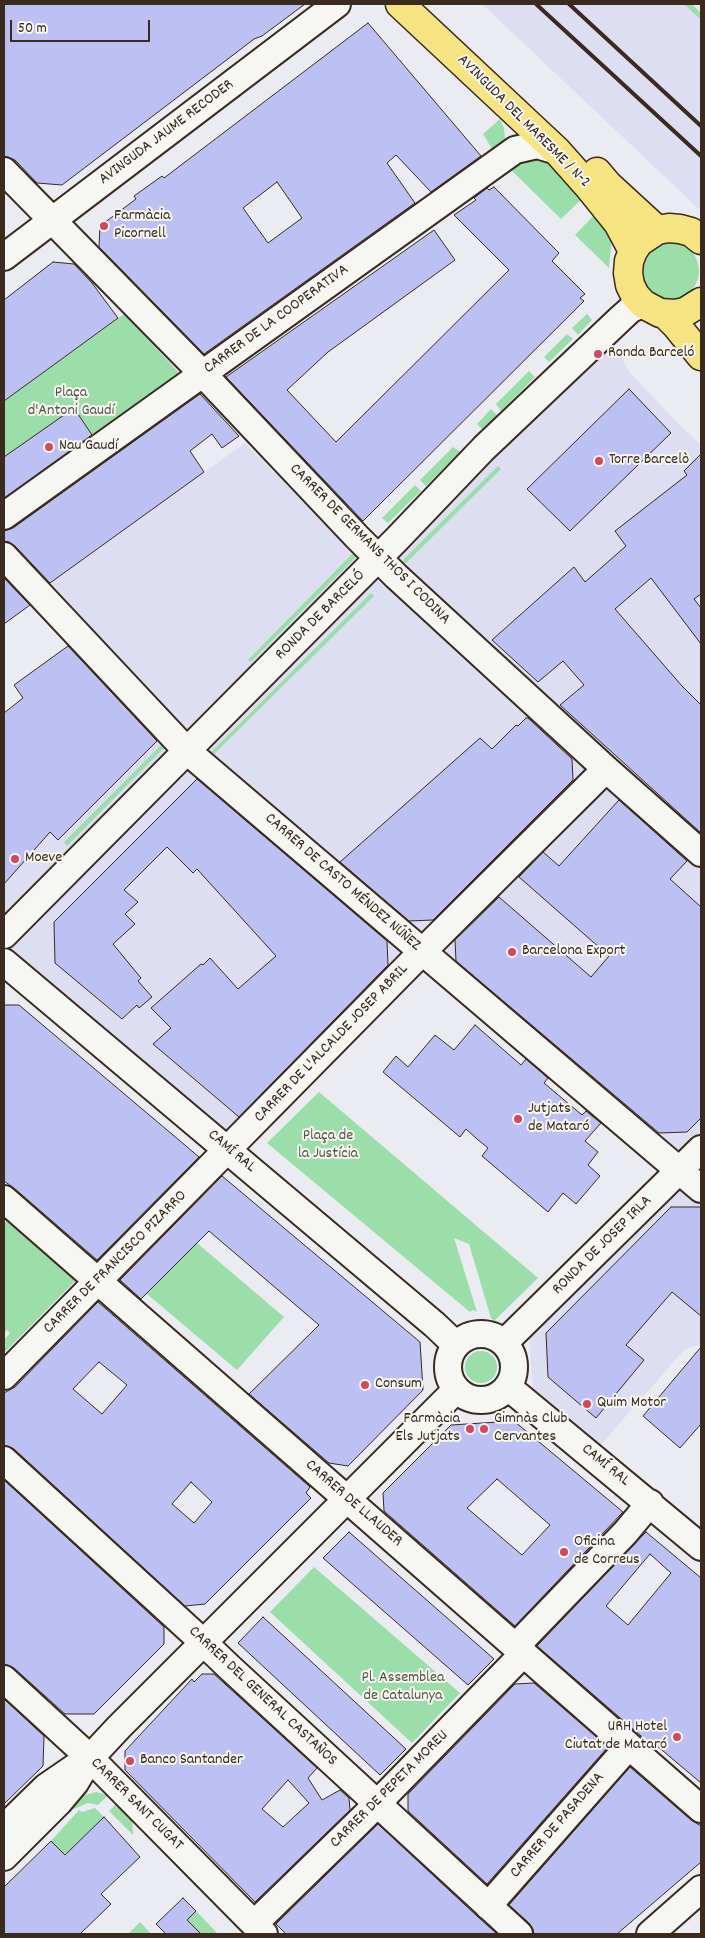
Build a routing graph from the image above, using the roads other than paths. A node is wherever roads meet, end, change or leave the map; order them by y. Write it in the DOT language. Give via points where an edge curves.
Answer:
graph roads {
  1 [pos="406,4"];
  2 [pos="337,6"];
  3 [pos="557,151"];
  4 [pos="4,171"];
  5 [pos="52,220"];
  6 [pos="657,230"];
  7 [pos="701,240"];
  8 [pos="633,250"];
  9 [pos="4,258"];
  10 [pos="701,302"];
  11 [pos="654,309"];
  12 [pos="701,325"];
  13 [pos="701,356"];
  14 [pos="203,374"];
  15 [pos="4,516"];
  16 [pos="4,556"];
  17 [pos="378,558"];
  18 [pos="187,751"];
  19 [pos="606,769"];
  20 [pos="701,853"];
  21 [pos="4,934"];
  22 [pos="422,952"];
  23 [pos="4,962"];
  24 [pos="701,1149"];
  25 [pos="228,1150"];
  26 [pos="680,1171"];
  27 [pos="701,1189"];
  28 [pos="5,1204"];
  29 [pos="98,1281"];
  30 [pos="504,1343"];
  31 [pos="456,1345"];
  32 [pos="4,1376"];
  33 [pos="508,1386"];
  34 [pos="456,1390"];
  35 [pos="4,1460"];
  36 [pos="346,1499"];
  37 [pos="650,1503"];
  38 [pos="701,1547"];
  39 [pos="204,1642"];
  40 [pos="520,1650"];
  41 [pos="4,1679"];
  42 [pos="629,1746"];
  43 [pos="90,1758"];
  44 [pos="377,1804"];
  45 [pos="701,1809"];
  46 [pos="4,1828"];
  47 [pos="4,1856"];
  48 [pos="701,1889"];
  49 [pos="488,1906"];
  50 [pos="259,1929"];
  51 [pos="519,1934"];
  52 [pos="650,1934"];
  1 -- 3 [label="main road, AVINGUDA DEL MARESME / N-2"];
  1 -- 6 [label="main road, AVINGUDA DEL MARESME / N-2" via="569,138 608,185"];
  2 -- 5 [label="street, AVINGUDA JAUME RECODER"];
  3 -- 8 [label="main road, AVINGUDA DEL MARESME / N-2" via="618,223"];
  3 -- 14 [label="street, CARRER DE LA COOPERATIVA" via="537,145 515,150"];
  4 -- 5 [label="street, CARRER DE GERMANS THOS I CODINA"];
  5 -- 9 [label="street, AVINGUDA JAUME RECODER"];
  5 -- 14 [label="street, CARRER DE GERMANS THOS I CODINA"];
  6 -- 7 [label="main road" via="680,228"];
  6 -- 8 [label="main road"];
  8 -- 11 [label="main road" via="628,273 630,285 635,295"];
  10 -- 11 [label="main road" via="685,312"];
  10 -- 12 [label="main road" via="698,309"];
  11 -- 13 [label="main road" via="676,325"];
  11 -- 17 [label="street, RONDA DE BARCELÓ" via="631,309 491,441"];
  14 -- 15 [label="street, CARRER DE LA COOPERATIVA"];
  14 -- 17 [label="street, CARRER DE GERMANS THOS I CODINA"];
  16 -- 18 [label="street, CARRER DE CASTO MÉNDEZ NÚÑEZ"];
  17 -- 18 [label="street, RONDA DE BARCELÓ"];
  17 -- 19 [label="street, CARRER DE GERMANS THOS I CODINA"];
  18 -- 21 [label="street, RONDA DE BARCELÓ"];
  18 -- 22 [label="street, CARRER DE CASTO MÉNDEZ NÚÑEZ"];
  19 -- 20 [label="street, CARRER DE GERMANS THOS I CODINA"];
  19 -- 22 [label="street, CARRER DE L'ALCALDE JOSEP ABRIL"];
  22 -- 25 [label="street, CARRER DE L'ALCALDE JOSEP ABRIL"];
  22 -- 26 [label="street, CARRER DE CASTO MÉNDEZ NÚÑEZ"];
  23 -- 25 [label="street, CAMÍ RAL"];
  24 -- 26 [label="street, RONDA DE JOSEP IRLA"];
  25 -- 29 [label="street, CARRER DE FRANCISCO PIZARRO"];
  25 -- 31 [label="street, CAMÍ RAL"];
  26 -- 27 [label="street, CARRER DE CASTO MÉNDEZ NÚÑEZ"];
  26 -- 30 [label="street, RONDA DE JOSEP IRLA"];
  28 -- 29 [label="street, CARRER DE LLAUDER"];
  29 -- 32 [label="street, CARRER DE FRANCISCO PIZARRO"];
  29 -- 36 [label="street, CARRER DE LLAUDER"];
  30 -- 31 [label="street" via="480,1334 471,1335"];
  30 -- 33 [label="street" via="514,1364"];
  31 -- 34 [label="street" via="448,1363 448,1373"];
  33 -- 34 [label="street" via="496,1398 482,1401 468,1398"];
  33 -- 37 [label="street, CAMÍ RAL"];
  34 -- 36 [label="street"];
  35 -- 39 [label="street, CARRER DEL GENERAL CASTAÑOS"];
  36 -- 39 [label="street"];
  36 -- 40 [label="street, CARRER DE LLAUDER"];
  37 -- 38 [label="street, CAMÍ RAL"];
  37 -- 40 [label="street, CARRER DE PEPETA MOREU"];
  39 -- 43 [label="street"];
  39 -- 44 [label="street, CARRER DEL GENERAL CASTAÑOS"];
  40 -- 42 [label="street, CARRER DE LLAUDER"];
  40 -- 44 [label="street, CARRER DE PEPETA MOREU"];
  41 -- 43 [label="street, CARRER SANT CUGAT"];
  42 -- 45 [label="street, CARRER DE LLAUDER"];
  42 -- 49 [label="street, CARRER DE PASADENA"];
  43 -- 46 [label="street" via="46,1787"];
  43 -- 47 [label="street" via="59,1802"];
  43 -- 50 [label="street, CARRER SANT CUGAT"];
  44 -- 49 [label="street, CARRER DEL GENERAL CASTAÑOS"];
  44 -- 50 [label="street, CARRER DE PEPETA MOREU"];
  48 -- 52 [label="street"];
  49 -- 51 [label="street, CARRER DEL GENERAL CASTAÑOS"];
}
